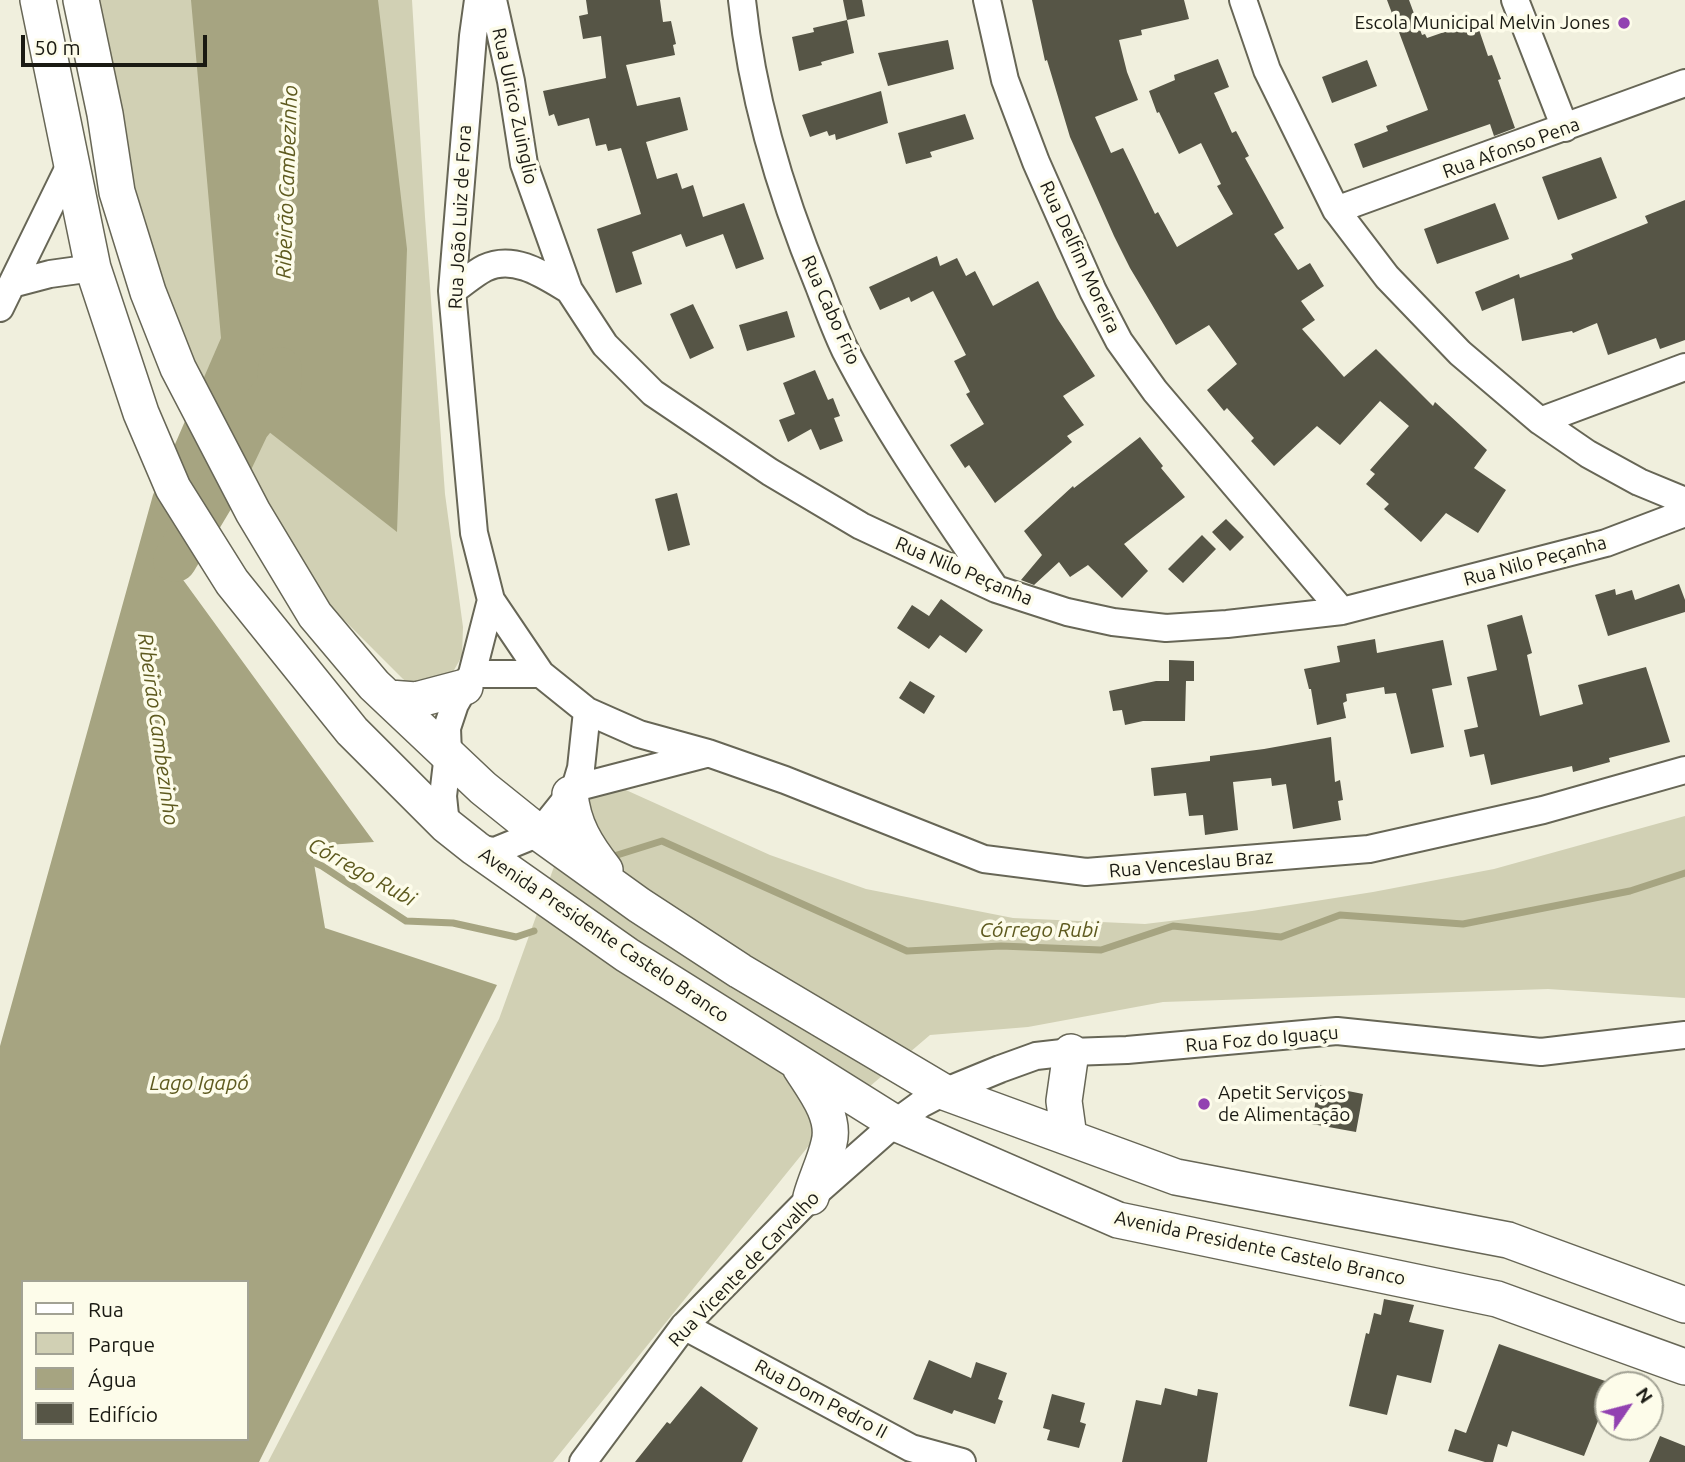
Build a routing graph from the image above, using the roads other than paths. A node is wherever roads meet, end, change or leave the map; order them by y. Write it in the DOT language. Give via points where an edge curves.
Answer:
graph roads {
  1 [pos="38,0"];
  2 [pos="80,0"];
  3 [pos="478,0"];
  4 [pos="493,0"];
  5 [pos="742,0"];
  6 [pos="987,0"];
  7 [pos="1242,0"];
  8 [pos="1515,0"];
  9 [pos="1685,83"];
  10 [pos="1565,128"];
  11 [pos="72,161"];
  12 [pos="1336,210"];
  13 [pos="93,268"];
  14 [pos="12,284"];
  15 [pos="569,290"];
  16 [pos="452,291"];
  17 [pos="0,308"];
  18 [pos="1685,367"];
  19 [pos="1540,421"];
  20 [pos="1685,501"];
  21 [pos="1685,513"];
  22 [pos="996,589"];
  23 [pos="491,600"];
  24 [pos="1342,611"];
  25 [pos="541,674"];
  26 [pos="468,680"];
  27 [pos="389,698"];
  28 [pos="587,710"];
  29 [pos="708,753"];
  30 [pos="448,754"];
  31 [pos="1685,770"];
  32 [pos="573,791"];
  33 [pos="446,825"];
  34 [pos="539,833"];
  35 [pos="475,848"];
  36 [pos="639,905"];
  37 [pos="1685,1035"];
  38 [pos="1070,1052"];
  39 [pos="796,1061"];
  40 [pos="944,1092"];
  41 [pos="895,1123"];
  42 [pos="1069,1137"];
  43 [pos="811,1197"];
  44 [pos="1685,1305"];
  45 [pos="684,1326"];
  46 [pos="1685,1367"];
  47 [pos="905,1455"];
  48 [pos="583,1462"];
  49 [pos="962,1462"];
  1 -- 11 [label="main road, Avenida Presidente Castelo Branco"];
  2 -- 27 [label="main road" via="117,192 178,368 253,512 315,615"];
  3 -- 16 [label="street, Rua João Luiz de Fora"];
  4 -- 15 [label="street, Rua Ulrico Zuinglio" via="524,164"];
  5 -- 22 [label="street, Rua Cabo Frio" via="759,106 782,186 845,348 914,470"];
  6 -- 24 [label="street, Rua Delfim Moreira" via="1005,80 1036,162 1119,341 1155,391"];
  7 -- 12 [label="street" via="1267,70"];
  8 -- 10 [label="street"];
  9 -- 10 [label="street, Rua Afonso Pena"];
  10 -- 12 [label="street, Rua Afonso Pena"];
  11 -- 13 [label="main road, Avenida Presidente Castelo Branco"];
  11 -- 14 [label="street"];
  12 -- 19 [label="street" via="1387,277 1460,353"];
  13 -- 14 [label="street"];
  13 -- 33 [label="main road, Avenida Presidente Castelo Branco" via="141,413 173,488 232,582 352,731"];
  14 -- 17 [label="street"];
  15 -- 16 [label="street" via="533,268 508,264 486,267"];
  15 -- 22 [label="street, Rua Nilo Peçanha" via="605,345 653,393 704,429 861,526"];
  16 -- 23 [label="street, Rua João Luiz de Fora" via="474,533"];
  18 -- 19 [label="street"];
  19 -- 20 [label="street" via="1629,477"];
  21 -- 24 [label="street, Rua Nilo Peçanha" via="1606,543"];
  22 -- 24 [label="street, Rua Nilo Peçanha" via="1067,612 1166,628"];
  23 -- 25 [label="street, Rua João Luiz de Fora"];
  23 -- 26 [label="street, Rua João Luiz de Fora"];
  25 -- 26 [label="street"];
  25 -- 28 [label="street"];
  26 -- 27 [label="main road" via="416,700"];
  26 -- 30 [label="street" via="447,728"];
  27 -- 30 [label="main road"];
  28 -- 29 [label="street, Rua Venceslau Braz" via="639,734"];
  28 -- 32 [label="street" via="581,768"];
  29 -- 31 [label="street, Rua Venceslau Braz" via="984,859 1086,872 1369,849 1543,810"];
  29 -- 32 [label="street"];
  30 -- 33 [label="street" via="443,796"];
  30 -- 34 [label="main road"];
  32 -- 34 [label="street"];
  32 -- 36 [label="main road" via="576,825 591,853"];
  33 -- 35 [label="main road, Avenida Presidente Castelo Branco"];
  34 -- 35 [label="street" via="495,850"];
  34 -- 36 [label="main road"];
  35 -- 39 [label="main road, Avenida Presidente Castelo Branco" via="627,955"];
  36 -- 40 [label="main road"];
  37 -- 38 [label="street, Rua Foz do Iguaçu" via="1541,1052 1337,1031"];
  38 -- 40 [label="street, Rua Foz do Iguaçu" via="1036,1056"];
  38 -- 42 [label="main road" via="1064,1101"];
  39 -- 41 [label="main road, Avenida Presidente Castelo Branco"];
  39 -- 43 [label="main road" via="822,1102 830,1126 830,1142"];
  40 -- 41 [label="street, Rua Foz do Iguaçu"];
  40 -- 42 [label="main road"];
  41 -- 43 [label="street, Rua Vicente de Carvalho"];
  41 -- 46 [label="main road, Avenida Presidente Castelo Branco" via="1118,1220 1497,1299"];
  42 -- 44 [label="main road" via="1176,1177 1508,1240"];
  43 -- 45 [label="street, Rua Vicente de Carvalho"];
  45 -- 47 [label="street, Rua Dom Pedro II"];
  45 -- 48 [label="street, Rua Vicente de Carvalho"];
  47 -- 49 [label="street, Rua Dom Pedro II"];
}
